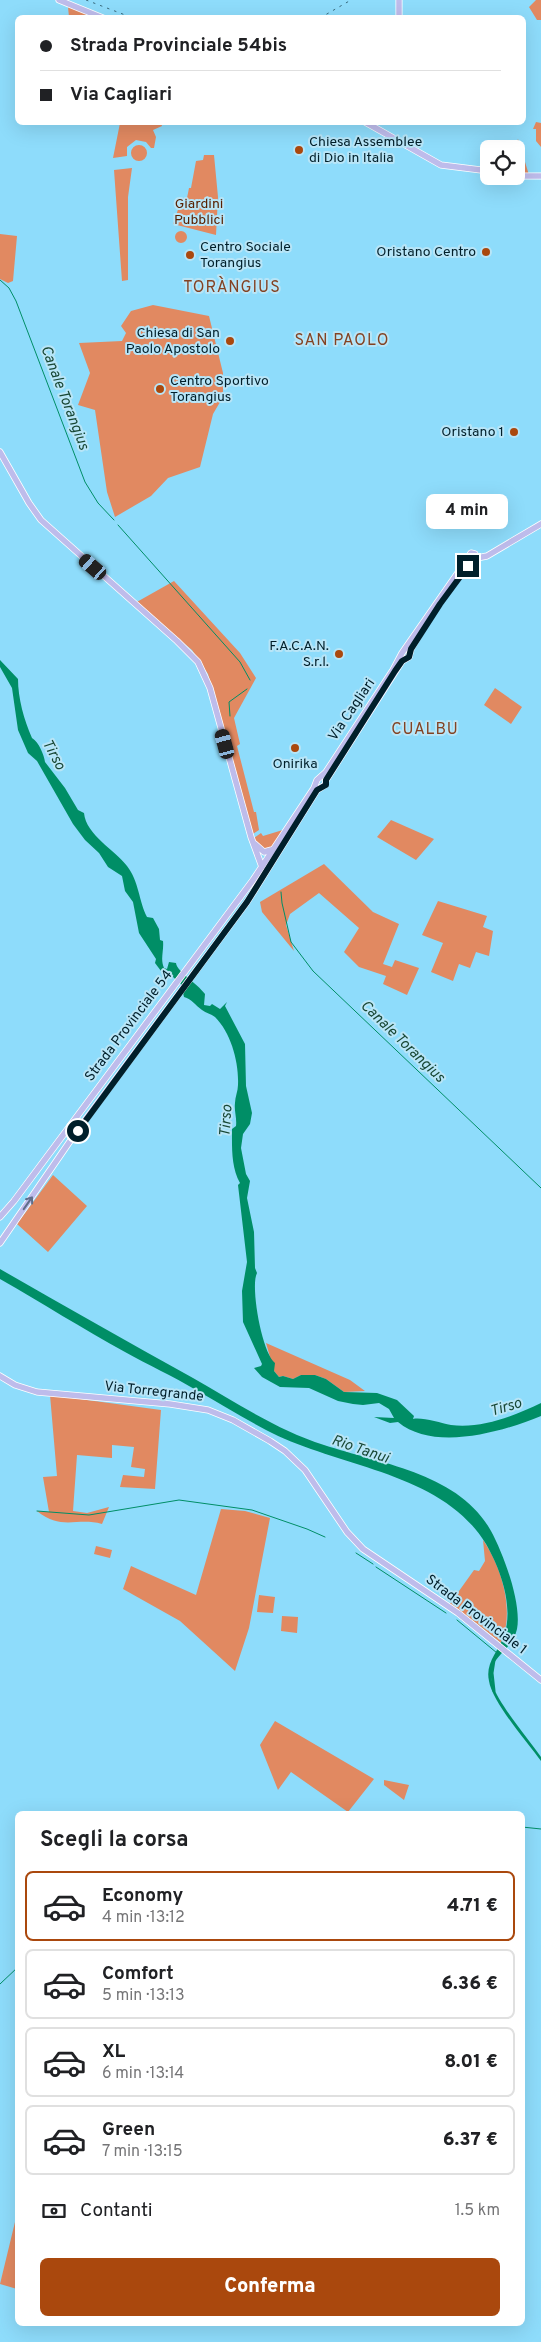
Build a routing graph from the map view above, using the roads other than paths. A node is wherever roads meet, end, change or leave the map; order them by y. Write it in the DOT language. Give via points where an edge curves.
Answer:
graph roads {
  1 [pos="59,0"];
  2 [pos="399,0"];
  3 [pos="96,15"];
  4 [pos="399,15"];
  5 [pos="373,125"];
  6 [pos="480,171"];
  7 [pos="541,176"];
  8 [pos="525,177"];
  9 [pos="0,452"];
  10 [pos="541,524"];
  11 [pos="475,561"];
  12 [pos="405,655"];
  13 [pos="252,841"];
  14 [pos="277,847"];
  15 [pos="262,867"];
  16 [pos="255,882"];
  17 [pos="14,1201"];
  18 [pos="0,1217"];
  19 [pos="0,1221"];
  20 [pos="0,1243"];
  21 [pos="0,1377"];
  22 [pos="395,1571"];
  23 [pos="541,1680"];
  1 -- 3 [label="main road"];
  2 -- 4 [label="main road"];
  5 -- 6 [label="main road" via="441,165"];
  7 -- 8 [label="main road"];
  9 -- 13 [label="main road" via="41,520 198,662 210,688"];
  10 -- 11 [label="main road, Via Cagliari"];
  11 -- 12 [label="main road, Via Cagliari" via="453,584"];
  11 -- 12 [label="main road, Via Cagliari" via="472,553 468,554"];
  12 -- 14 [label="main road, Via Cagliari" via="324,779 326,785 318,785"];
  13 -- 14 [label="main road" via="264,852"];
  13 -- 15 [label="main road"];
  14 -- 15 [label="main road, Strada Provinciale 54"];
  14 -- 16 [label="main road"];
  15 -- 16 [label="main road, Strada Provinciale 54"];
  16 -- 17 [label="main road, Strada Provinciale 54"];
  20 -- 16 [label="main road, one-way" via="86,1119 236,918"];
  17 -- 18 [label="main road, Strada Provinciale 54"];
  17 -- 19 [label="main road"];
  21 -- 22 [label="main road, Via Torregrande" via="42,1393 194,1407 233,1420 294,1459 354,1540"];
  22 -- 23 [label="main road, Strada Provinciale 1" via="458,1614"];
}
